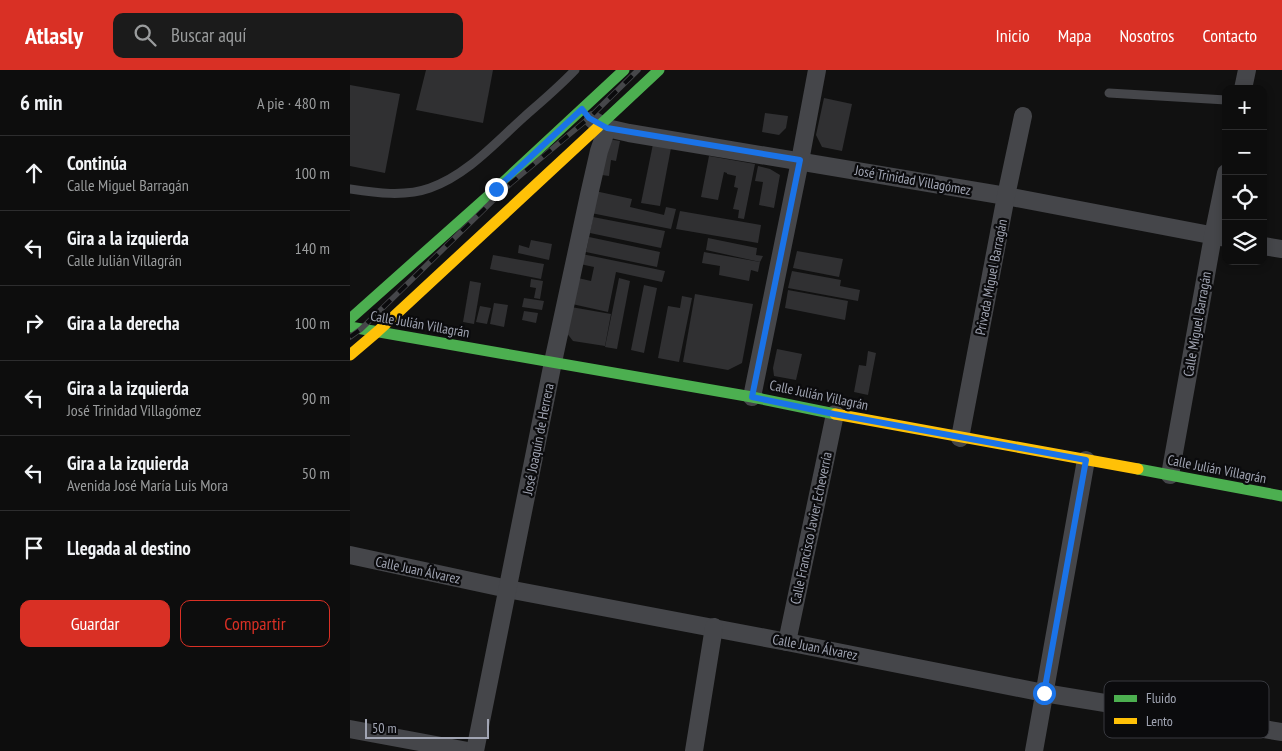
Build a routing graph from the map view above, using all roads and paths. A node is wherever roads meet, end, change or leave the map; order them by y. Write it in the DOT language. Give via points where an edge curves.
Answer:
graph roads {
  1 [pos="574,70"];
  2 [pos="624,70"];
  3 [pos="659,70"];
  4 [pos="817,70"];
  5 [pos="1247,70"];
  6 [pos="1244,85"];
  7 [pos="1109,93"];
  8 [pos="1222,100"];
  9 [pos="582,109"];
  10 [pos="1023,116"];
  11 [pos="603,127"];
  12 [pos="800,160"];
  13 [pos="1226,175"];
  14 [pos="350,190"];
  15 [pos="1006,196"];
  16 [pos="1219,237"];
  17 [pos="1267,247"];
  18 [pos="1282,249"];
  19 [pos="350,319"];
  20 [pos="350,327"];
  21 [pos="377,332"];
  22 [pos="350,355"];
  23 [pos="553,362"];
  24 [pos="752,397"];
  25 [pos="834,414"];
  26 [pos="960,438"];
  27 [pos="1086,460"];
  28 [pos="1170,475"];
  29 [pos="1282,496"];
  30 [pos="350,555"];
  31 [pos="508,589"];
  32 [pos="714,628"];
  33 [pos="787,642"];
  34 [pos="1044,693"];
  35 [pos="1104,703"];
  36 [pos="350,729"];
  37 [pos="1269,730"];
  38 [pos="1282,732"];
  39 [pos="468,751"];
  40 [pos="475,751"];
  41 [pos="694,751"];
  42 [pos="1034,751"];
  1 -- 14 [label="lane" via="470,165 448,180 429,189 407,193"];
  2 -- 9 [label="street"];
  3 -- 11 [label="street"];
  4 -- 12 [label="street"];
  5 -- 6 [label="street"];
  7 -- 8 [label="lane"];
  9 -- 11 [label="street"];
  9 -- 19 [label="street"];
  10 -- 15 [label="street, Privada Miguel Barragán"];
  11 -- 12 [label="street, José Trinidad Villagómez"];
  11 -- 21 [label="street"];
  11 -- 23 [label="street, José Joaquín de Herrera"];
  12 -- 15 [label="street, José Trinidad Villagómez"];
  12 -- 24 [label="street"];
  13 -- 16 [label="street, Calle Miguel Barragán"];
  15 -- 16 [label="street, José Trinidad Villagómez"];
  15 -- 26 [label="street, Privada Miguel Barragán"];
  16 -- 28 [label="street, Calle Miguel Barragán"];
  17 -- 18 [label="street"];
  20 -- 21 [label="street, Calle Julián Villagrán"];
  21 -- 22 [label="street"];
  21 -- 23 [label="street, Calle Julián Villagrán"];
  23 -- 24 [label="street, Calle Julián Villagrán"];
  23 -- 31 [label="street, José Joaquín de Herrera"];
  24 -- 25 [label="street, Calle Julián Villagrán"];
  25 -- 26 [label="street, Calle Julián Villagrán"];
  25 -- 33 [label="street, Calle Francisco Javier Echeverría"];
  26 -- 27 [label="street, Calle Julián Villagrán"];
  27 -- 28 [label="street, Calle Julián Villagrán"];
  27 -- 34 [label="street"];
  28 -- 29 [label="street, Calle Julián Villagrán"];
  30 -- 31 [label="street, Calle Juan Álvarez"];
  31 -- 32 [label="street, Calle Juan Álvarez"];
  31 -- 40 [label="street, José Joaquín de Herrera"];
  32 -- 33 [label="street, Calle Juan Álvarez"];
  32 -- 41 [label="street"];
  33 -- 34 [label="street, Calle Juan Álvarez"];
  34 -- 35 [label="street, Calle Juan Álvarez"];
  34 -- 42 [label="street"];
  36 -- 39 [label="street"];
  37 -- 38 [label="street, Calle Juan Álvarez"];
}
